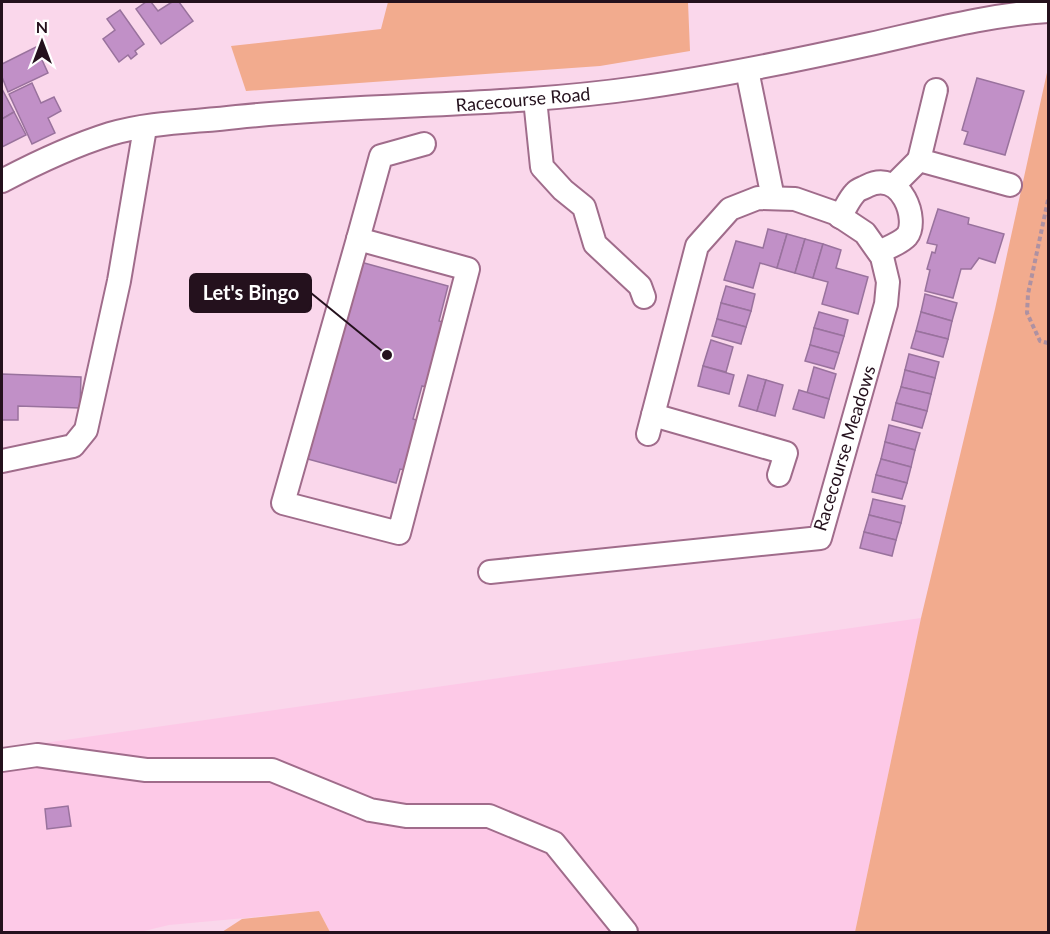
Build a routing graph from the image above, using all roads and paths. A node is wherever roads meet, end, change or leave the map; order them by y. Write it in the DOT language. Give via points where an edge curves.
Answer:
graph roads {
  1 [pos="1048,11"];
  2 [pos="747,70"];
  3 [pos="936,90"];
  4 [pos="535,99"];
  5 [pos="145,128"];
  6 [pos="424,144"];
  7 [pos="919,160"];
  8 [pos="2,181"];
  9 [pos="894,185"];
  10 [pos="1010,185"];
  11 [pos="773,198"];
  12 [pos="1048,200"];
  13 [pos="840,217"];
  14 [pos="358,239"];
  15 [pos="879,252"];
  16 [pos="644,297"];
  17 [pos="1048,343"];
  18 [pos="2,461"];
  19 [pos="780,475"];
  20 [pos="490,572"];
  21 [pos="2,760"];
  22 [pos="626,933"];
  1 -- 2 [label="street, Racecourse Road" via="1003,14"];
  2 -- 4 [label="street, Racecourse Road"];
  2 -- 11 [label="street"];
  3 -- 7 [label="street"];
  4 -- 5 [label="street, Racecourse Road" via="324,108"];
  4 -- 16 [label="street" via="542,166 584,207 595,244 640,286"];
  5 -- 8 [label="street, Racecourse Road" via="111,134 41,160"];
  5 -- 18 [label="street" via="86,430 73,446"];
  6 -- 14 [label="street" via="381,156"];
  7 -- 9 [label="street"];
  7 -- 10 [label="street"];
  9 -- 13 [label="street" via="876,181 856,191"];
  9 -- 15 [label="street" via="902,192 912,225 907,236"];
  11 -- 13 [label="street, Racecourse Meadows" via="795,199"];
  11 -- 19 [label="street, Racecourse Meadows" via="758,198 730,209 697,246 651,424 786,453"];
  12 -- 17 [label="path" via="1027,313 1040,341"];
  13 -- 15 [label="street, Racecourse Meadows" via="865,233"];
  14 -- 14 [label="street" via="283,503 399,533 468,269"];
  15 -- 20 [label="street, Racecourse Meadows" via="888,282 886,304 820,538"];
  21 -- 22 [label="street" via="37,756 146,770 273,770 370,810 406,816 489,816 554,843"];
}
